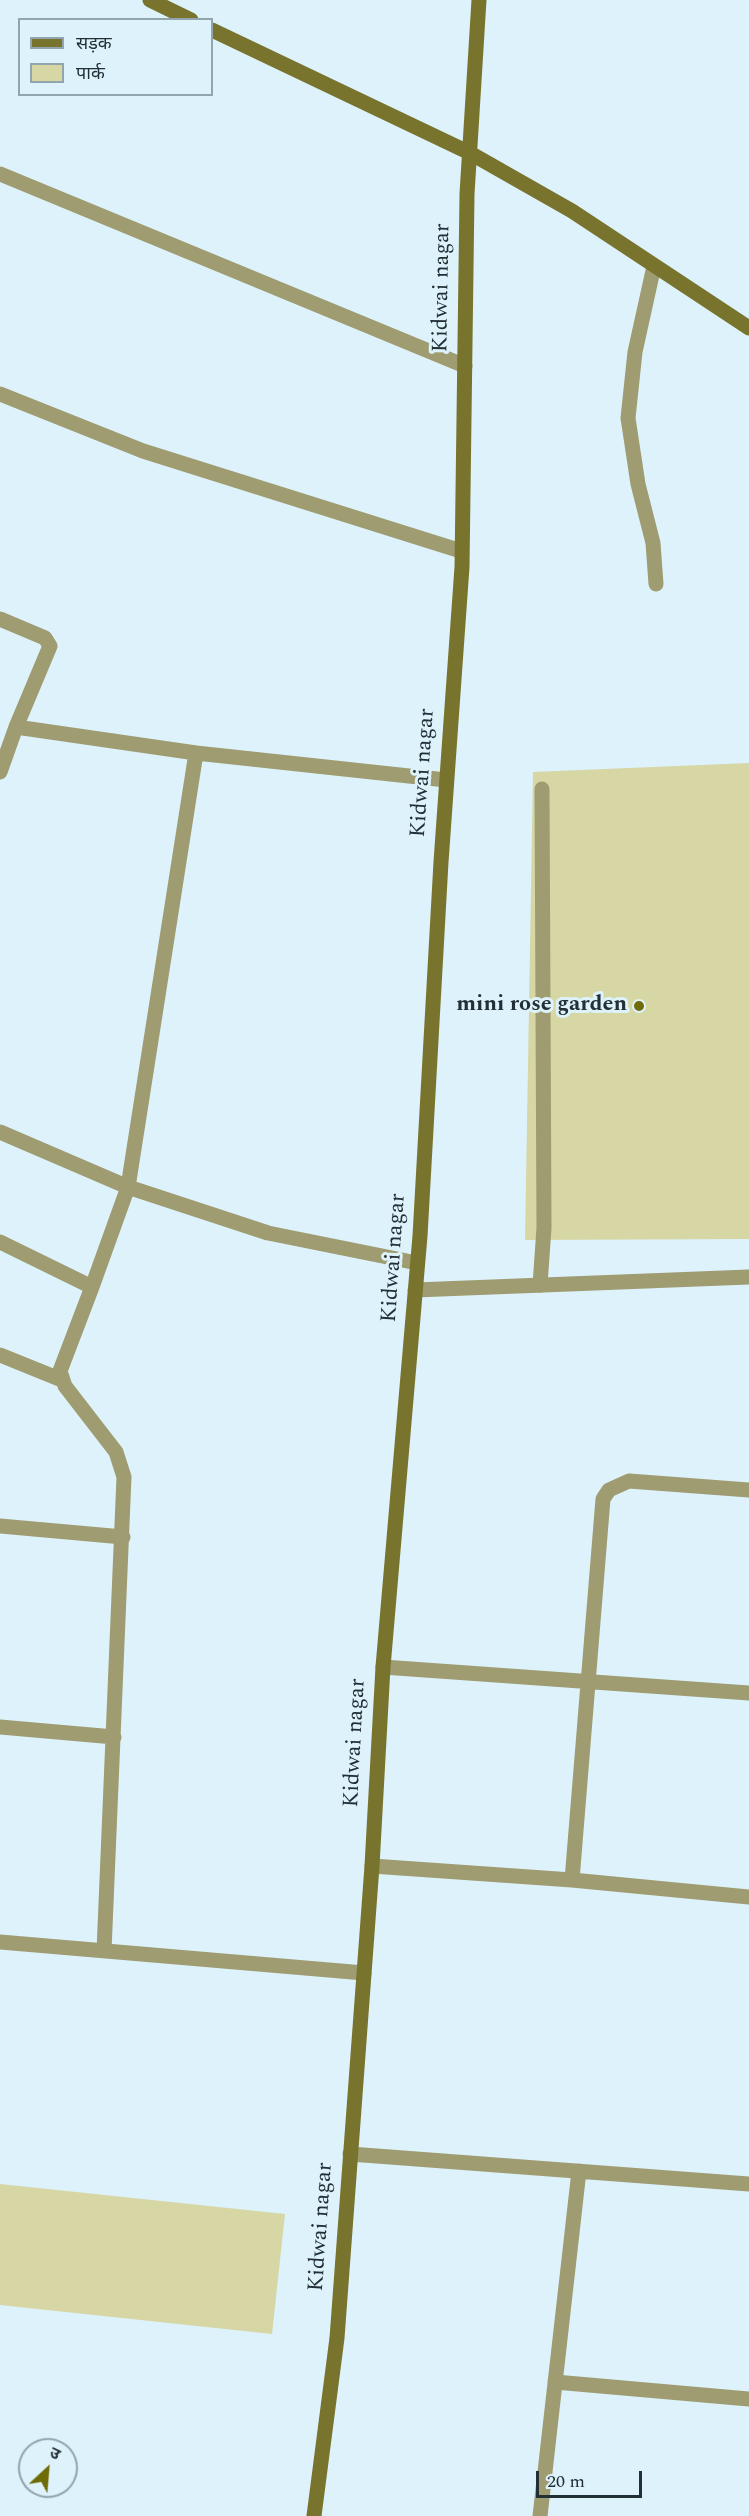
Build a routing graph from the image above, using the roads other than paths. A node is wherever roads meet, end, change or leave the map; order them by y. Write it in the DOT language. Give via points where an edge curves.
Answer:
graph roads {
  1 [pos="150,0"];
  2 [pos="479,0"];
  3 [pos="186,18"];
  4 [pos="213,30"];
  5 [pos="470,153"];
  6 [pos="0,174"];
  7 [pos="654,266"];
  8 [pos="749,328"];
  9 [pos="465,366"];
  10 [pos="0,394"];
  11 [pos="461,551"];
  12 [pos="656,584"];
  13 [pos="0,619"];
  14 [pos="16,727"];
  15 [pos="196,753"];
  16 [pos="0,772"];
  17 [pos="446,780"];
  18 [pos="543,789"];
  19 [pos="0,1132"];
  20 [pos="128,1187"];
  21 [pos="0,1242"];
  22 [pos="417,1263"];
  23 [pos="749,1277"];
  24 [pos="540,1285"];
  25 [pos="92,1287"];
  26 [pos="416,1290"];
  27 [pos="0,1355"];
  28 [pos="62,1380"];
  29 [pos="749,1490"];
  30 [pos="0,1526"];
  31 [pos="123,1537"];
  32 [pos="383,1667"];
  33 [pos="588,1682"];
  34 [pos="749,1693"];
  35 [pos="0,1727"];
  36 [pos="114,1737"];
  37 [pos="372,1866"];
  38 [pos="572,1880"];
  39 [pos="749,1897"];
  40 [pos="0,1942"];
  41 [pos="104,1951"];
  42 [pos="364,1973"];
  43 [pos="350,2154"];
  44 [pos="579,2170"];
  45 [pos="749,2184"];
  46 [pos="555,2382"];
  47 [pos="749,2398"];
  48 [pos="314,2516"];
  49 [pos="540,2516"];
  1 -- 3 [label="street"];
  2 -- 5 [label="street, Kidwai nagar"];
  4 -- 5 [label="street"];
  5 -- 7 [label="street" via="572,211"];
  5 -- 9 [label="street, Kidwai nagar"];
  6 -- 9 [label="street"];
  7 -- 8 [label="street"];
  7 -- 12 [label="street" via="635,352 628,418 638,484 653,543"];
  9 -- 11 [label="street, Kidwai nagar"];
  10 -- 11 [label="street" via="143,451"];
  11 -- 17 [label="street, Kidwai nagar"];
  13 -- 14 [label="street" via="45,638 50,646"];
  14 -- 15 [label="street"];
  14 -- 16 [label="street"];
  15 -- 17 [label="street"];
  15 -- 20 [label="street"];
  17 -- 22 [label="street, Kidwai nagar"];
  18 -- 24 [label="street" via="544,1228"];
  19 -- 20 [label="street"];
  20 -- 22 [label="street" via="268,1233"];
  20 -- 25 [label="street"];
  21 -- 25 [label="street"];
  22 -- 26 [label="street, Kidwai nagar"];
  23 -- 24 [label="street"];
  24 -- 26 [label="street"];
  25 -- 28 [label="street" via="62,1360"];
  26 -- 32 [label="street, Kidwai nagar"];
  27 -- 28 [label="street"];
  28 -- 31 [label="street" via="107,1439 120,1463 124,1477"];
  29 -- 33 [label="street" via="629,1482 609,1490 600,1513"];
  30 -- 31 [label="street"];
  31 -- 36 [label="street"];
  32 -- 33 [label="street"];
  32 -- 37 [label="street, Kidwai nagar"];
  33 -- 34 [label="street"];
  33 -- 38 [label="street"];
  35 -- 36 [label="street"];
  36 -- 41 [label="street"];
  37 -- 38 [label="street"];
  37 -- 42 [label="street, Kidwai nagar"];
  38 -- 39 [label="street"];
  40 -- 41 [label="street"];
  41 -- 42 [label="street"];
  42 -- 43 [label="street, Kidwai nagar"];
  43 -- 44 [label="street"];
  43 -- 48 [label="street, Kidwai nagar" via="337,2338"];
  44 -- 45 [label="street"];
  44 -- 46 [label="street"];
  46 -- 47 [label="street"];
  46 -- 49 [label="street"];
}
